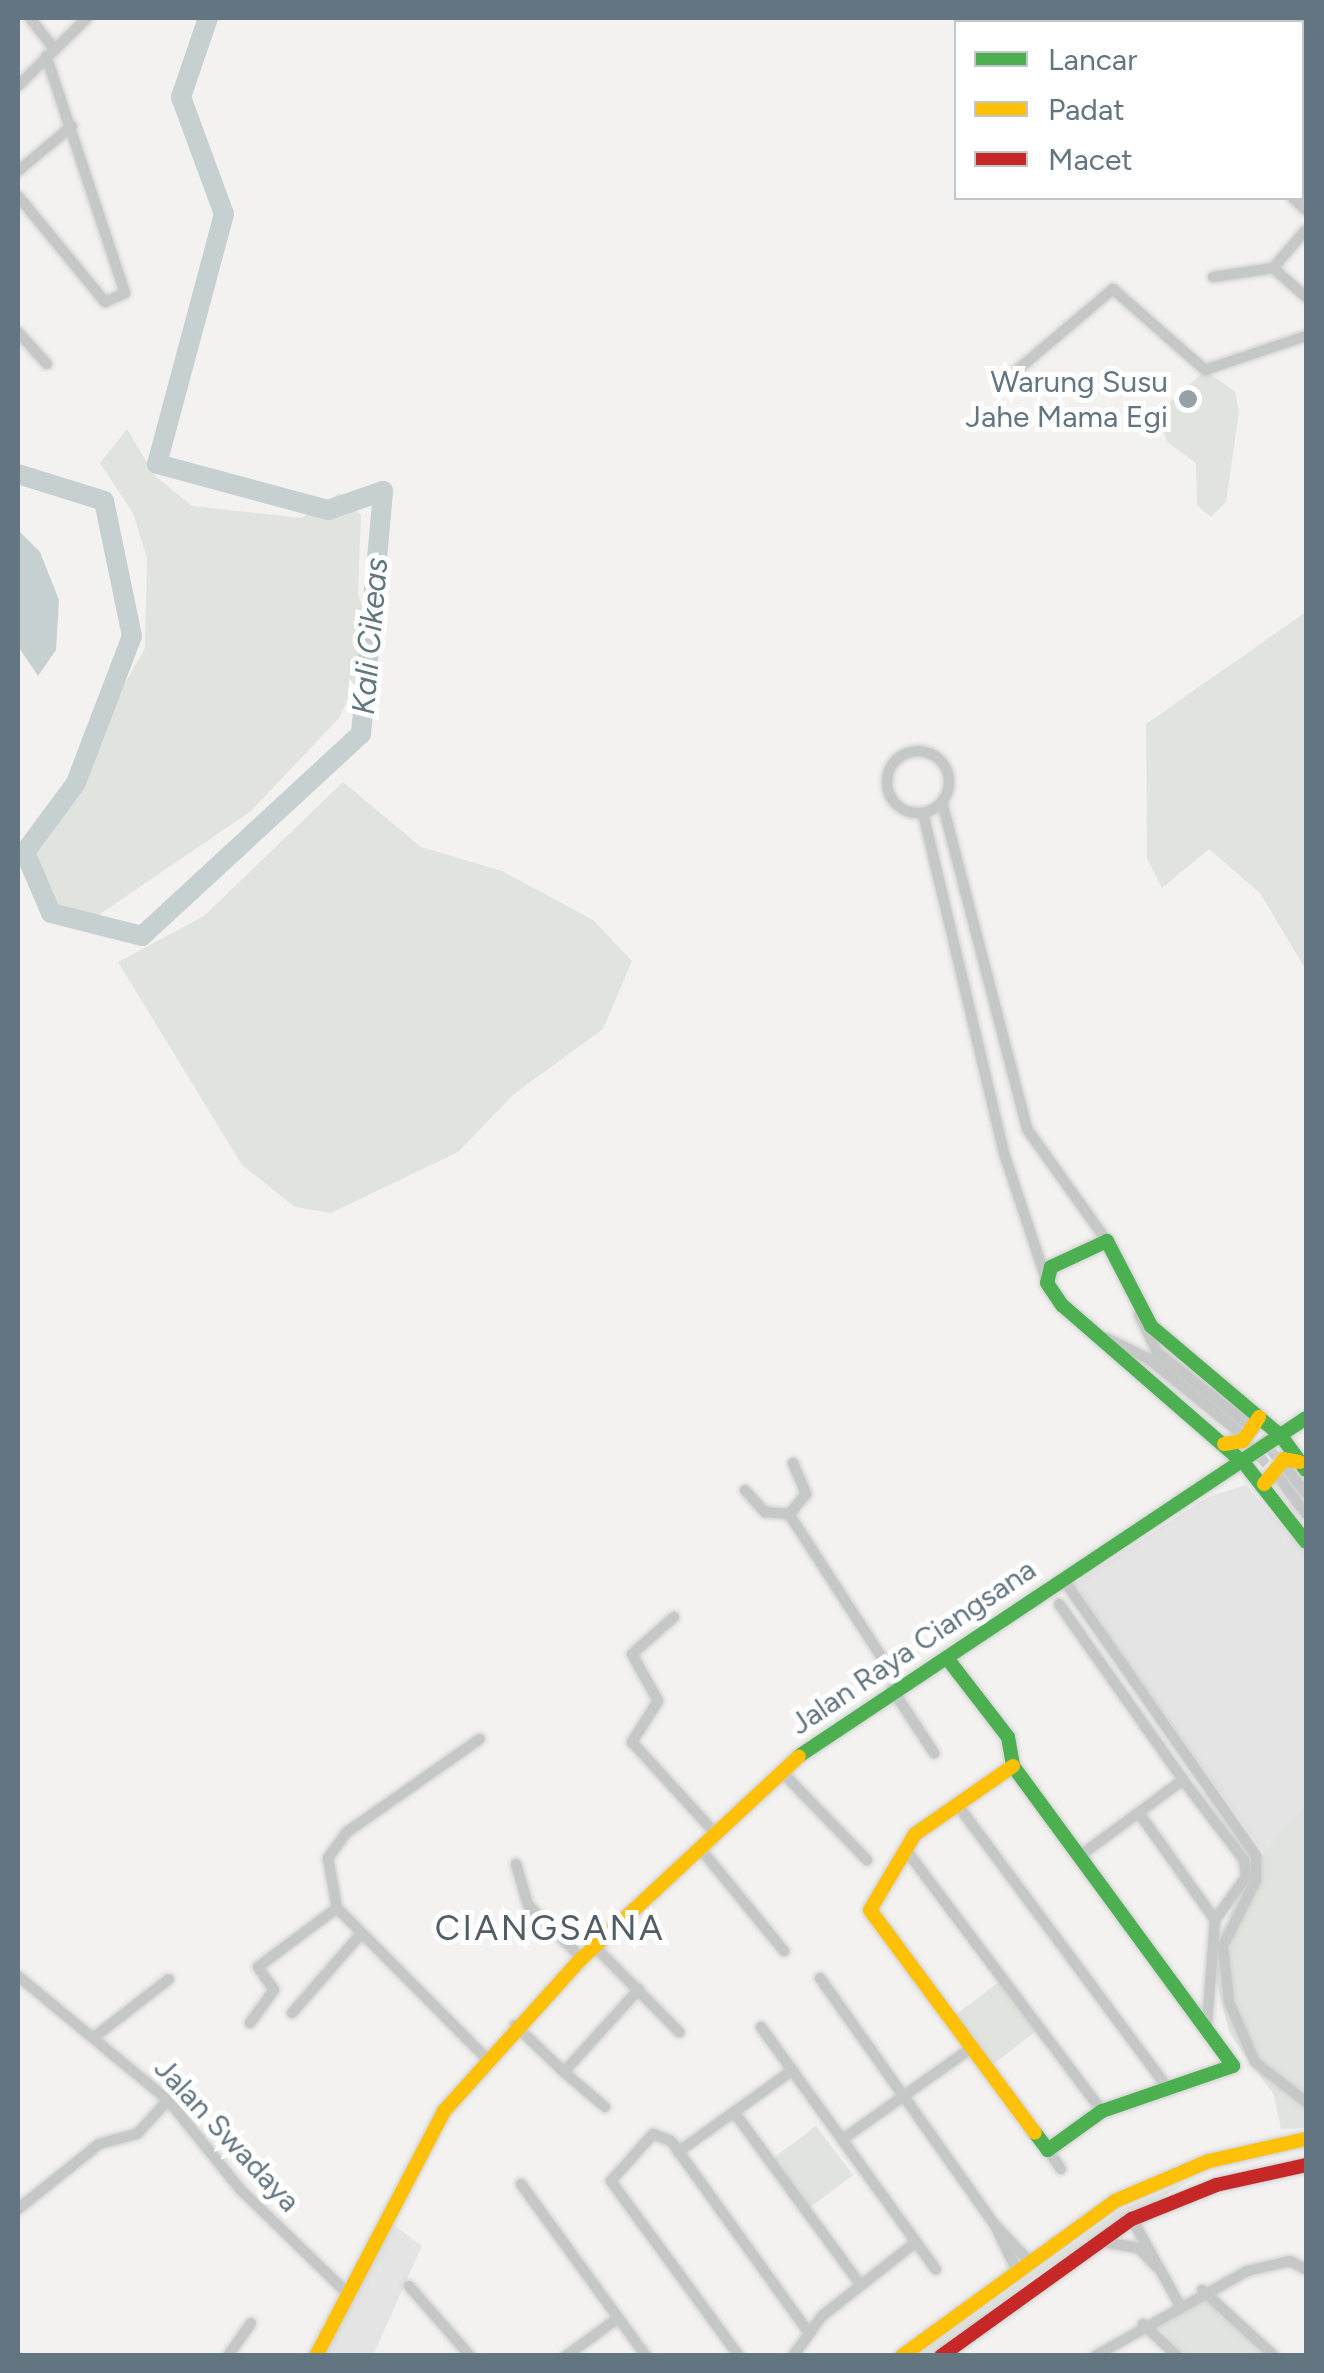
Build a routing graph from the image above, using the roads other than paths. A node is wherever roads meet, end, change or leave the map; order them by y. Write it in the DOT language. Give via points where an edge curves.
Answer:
graph roads {
  1 [pos="30,18"];
  2 [pos="87,18"];
  3 [pos="49,51"];
  4 [pos="18,86"];
  5 [pos="72,126"];
  6 [pos="18,170"];
  7 [pos="18,196"];
  8 [pos="1306,230"];
  9 [pos="1273,268"];
  10 [pos="1213,277"];
  11 [pos="1306,297"];
  12 [pos="18,332"];
  13 [pos="1306,336"];
  14 [pos="47,364"];
  15 [pos="1015,372"];
  16 [pos="942,802"];
  17 [pos="924,812"];
  18 [pos="1102,1240"];
  19 [pos="1038,1256"];
  20 [pos="1051,1267"];
  21 [pos="1047,1283"];
  22 [pos="1086,1330"];
  23 [pos="1306,1418"];
  24 [pos="1248,1424"];
  25 [pos="1280,1436"];
  26 [pos="1224,1444"];
  27 [pos="1244,1462"];
  28 [pos="793,1463"];
  29 [pos="1294,1470"];
  30 [pos="1264,1484"];
  31 [pos="744,1490"];
  32 [pos="1306,1493"];
  33 [pos="788,1514"];
  34 [pos="1306,1514"];
  35 [pos="1306,1542"];
  36 [pos="1063,1579"];
  37 [pos="1059,1604"];
  38 [pos="674,1617"];
  39 [pos="950,1662"];
  40 [pos="895,1686"];
  41 [pos="480,1740"];
  42 [pos="934,1753"];
  43 [pos="1013,1766"];
  44 [pos="781,1772"];
  45 [pos="1183,1780"];
  46 [pos="956,1804"];
  47 [pos="1138,1813"];
  48 [pos="718,1836"];
  49 [pos="906,1850"];
  50 [pos="703,1852"];
  51 [pos="1081,1856"];
  52 [pos="868,1860"];
  53 [pos="516,1864"];
  54 [pos="337,1908"];
  55 [pos="1215,1920"];
  56 [pos="360,1934"];
  57 [pos="595,1948"];
  58 [pos="784,1951"];
  59 [pos="582,1958"];
  60 [pos="18,1976"];
  61 [pos="820,1978"];
  62 [pos="169,1979"];
  63 [pos="639,1989"];
  64 [pos="292,2013"];
  65 [pos="250,2023"];
  66 [pos="1207,2023"];
  67 [pos="514,2024"];
  68 [pos="761,2027"];
  69 [pos="679,2032"];
  70 [pos="93,2038"];
  71 [pos="971,2048"];
  72 [pos="487,2058"];
  73 [pos="793,2070"];
  74 [pos="564,2072"];
  75 [pos="1168,2090"];
  76 [pos="906,2095"];
  77 [pos="168,2100"];
  78 [pos="1306,2102"];
  79 [pos="605,2107"];
  80 [pos="1102,2111"];
  81 [pos="734,2112"];
  82 [pos="1306,2139"];
  83 [pos="843,2140"];
  84 [pos="1048,2150"];
  85 [pos="678,2152"];
  86 [pos="1208,2161"];
  87 [pos="1306,2165"];
  88 [pos="1061,2169"];
  89 [pos="521,2184"];
  90 [pos="1216,2185"];
  91 [pos="18,2208"];
  92 [pos="1132,2219"];
  93 [pos="995,2225"];
  94 [pos="1097,2240"];
  95 [pos="916,2242"];
  96 [pos="1023,2266"];
  97 [pos="1306,2269"];
  98 [pos="936,2270"];
  99 [pos="1161,2271"];
  100 [pos="860,2284"];
  101 [pos="409,2286"];
  102 [pos="1202,2290"];
  103 [pos="350,2296"];
  104 [pos="1178,2302"];
  105 [pos="618,2318"];
  106 [pos="251,2324"];
  107 [pos="1142,2324"];
  108 [pos="808,2332"];
  109 [pos="228,2356"];
  110 [pos="316,2356"];
  111 [pos="470,2356"];
  112 [pos="566,2356"];
  113 [pos="646,2356"];
  114 [pos="739,2356"];
  115 [pos="793,2356"];
  116 [pos="902,2356"];
  117 [pos="941,2356"];
  118 [pos="1095,2356"];
  119 [pos="1177,2356"];
  120 [pos="1274,2356"];
  1 -- 3 [label="street"];
  2 -- 3 [label="street"];
  3 -- 4 [label="street"];
  3 -- 5 [label="street"];
  5 -- 6 [label="street"];
  5 -- 7 [label="street" via="125,293 105,302"];
  8 -- 9 [label="street"];
  9 -- 10 [label="street"];
  9 -- 11 [label="street"];
  12 -- 14 [label="street"];
  13 -- 15 [label="street" via="1205,370 1113,289"];
  16 -- 17 [label="street"];
  16 -- 17 [label="street" via="944,764 920,751 899,757 888,789 901,808"];
  16 -- 18 [label="street" via="1027,1129 1096,1218"];
  17 -- 19 [label="street"];
  18 -- 20 [label="street"];
  18 -- 24 [label="street" via="1166,1342"];
  19 -- 20 [label="street"];
  19 -- 21 [label="street"];
  20 -- 21 [label="street"];
  21 -- 22 [label="street"];
  22 -- 24 [label="street" via="1148,1359"];
  22 -- 26 [label="street"];
  23 -- 25 [label="street, Jalan Raya Ciangsana"];
  24 -- 25 [label="street"];
  24 -- 26 [label="street" via="1243,1442"];
  25 -- 27 [label="street, Jalan Raya Ciangsana"];
  25 -- 29 [label="street"];
  26 -- 27 [label="street"];
  27 -- 30 [label="street"];
  27 -- 36 [label="street, Jalan Raya Ciangsana"];
  28 -- 33 [label="street" via="806,1494"];
  29 -- 30 [label="street" via="1284,1459"];
  29 -- 32 [label="street"];
  29 -- 34 [label="street"];
  30 -- 35 [label="street"];
  31 -- 33 [label="street" via="765,1512"];
  33 -- 40 [label="street"];
  36 -- 40 [label="street, Jalan Raya Ciangsana"];
  36 -- 78 [label="street" via="1256,1856 1256,1880 1223,1946 1232,2013 1256,2062"];
  37 -- 45 [label="street"];
  38 -- 48 [label="street" via="632,1654 658,1701 632,1742"];
  39 -- 43 [label="street" via="1008,1737"];
  40 -- 42 [label="street"];
  40 -- 44 [label="street, Jalan Raya Ciangsana"];
  41 -- 54 [label="street" via="346,1832 328,1858"];
  43 -- 46 [label="street"];
  43 -- 51 [label="street"];
  44 -- 48 [label="street, Jalan Raya Ciangsana"];
  44 -- 52 [label="street"];
  45 -- 47 [label="street"];
  45 -- 55 [label="street" via="1248,1868"];
  46 -- 49 [label="street"];
  46 -- 75 [label="street"];
  47 -- 51 [label="street"];
  47 -- 55 [label="street"];
  48 -- 50 [label="street, Jalan Raya Ciangsana"];
  49 -- 71 [label="street" via="870,1910"];
  49 -- 80 [label="street"];
  50 -- 57 [label="street, Jalan Raya Ciangsana"];
  50 -- 58 [label="street"];
  51 -- 66 [label="street"];
  53 -- 59 [label="street" via="528,1905"];
  54 -- 56 [label="street"];
  54 -- 65 [label="street" via="258,1967 274,1990"];
  55 -- 66 [label="street"];
  56 -- 64 [label="street"];
  56 -- 72 [label="street"];
  57 -- 59 [label="street, Jalan Raya Ciangsana"];
  57 -- 63 [label="street"];
  59 -- 67 [label="street, Jalan Raya Ciangsana"];
  60 -- 70 [label="street, Jalan Swadaya"];
  61 -- 76 [label="street"];
  62 -- 70 [label="street"];
  63 -- 69 [label="street"];
  63 -- 74 [label="street"];
  66 -- 75 [label="street" via="1232,2066"];
  67 -- 72 [label="street, Jalan Raya Ciangsana"];
  67 -- 74 [label="street"];
  68 -- 73 [label="street"];
  70 -- 77 [label="street, Jalan Swadaya"];
  71 -- 76 [label="street"];
  71 -- 84 [label="street"];
  72 -- 103 [label="street, Jalan Raya Ciangsana" via="422,2145"];
  73 -- 81 [label="street"];
  73 -- 83 [label="street"];
  74 -- 79 [label="street"];
  75 -- 80 [label="street"];
  76 -- 83 [label="street"];
  76 -- 93 [label="street"];
  77 -- 91 [label="street" via="137,2134 98,2144"];
  77 -- 103 [label="street, Jalan Swadaya" via="240,2189"];
  80 -- 84 [label="street"];
  81 -- 85 [label="street"];
  81 -- 100 [label="street"];
  82 -- 86 [label="street"];
  83 -- 95 [label="street"];
  84 -- 88 [label="street"];
  85 -- 108 [label="street"];
  85 -- 114 [label="street" via="653,2134 611,2181"];
  86 -- 90 [label="street"];
  86 -- 96 [label="street" via="1116,2201"];
  87 -- 90 [label="street"];
  89 -- 105 [label="street"];
  90 -- 92 [label="street"];
  92 -- 94 [label="street"];
  92 -- 99 [label="street"];
  93 -- 96 [label="street"];
  93 -- 96 [label="street"];
  94 -- 99 [label="street" via="1138,2248"];
  94 -- 117 [label="street"];
  95 -- 98 [label="street"];
  95 -- 100 [label="street"];
  96 -- 116 [label="street"];
  97 -- 102 [label="street" via="1290,2261"];
  99 -- 104 [label="street"];
  100 -- 108 [label="street"];
  101 -- 111 [label="street"];
  102 -- 104 [label="street"];
  102 -- 120 [label="street"];
  103 -- 110 [label="street, Jalan Raya Ciangsana"];
  104 -- 107 [label="street"];
  105 -- 112 [label="street"];
  105 -- 113 [label="street"];
  106 -- 109 [label="street"];
  107 -- 118 [label="street"];
  107 -- 119 [label="street"];
  108 -- 115 [label="street"];
}
